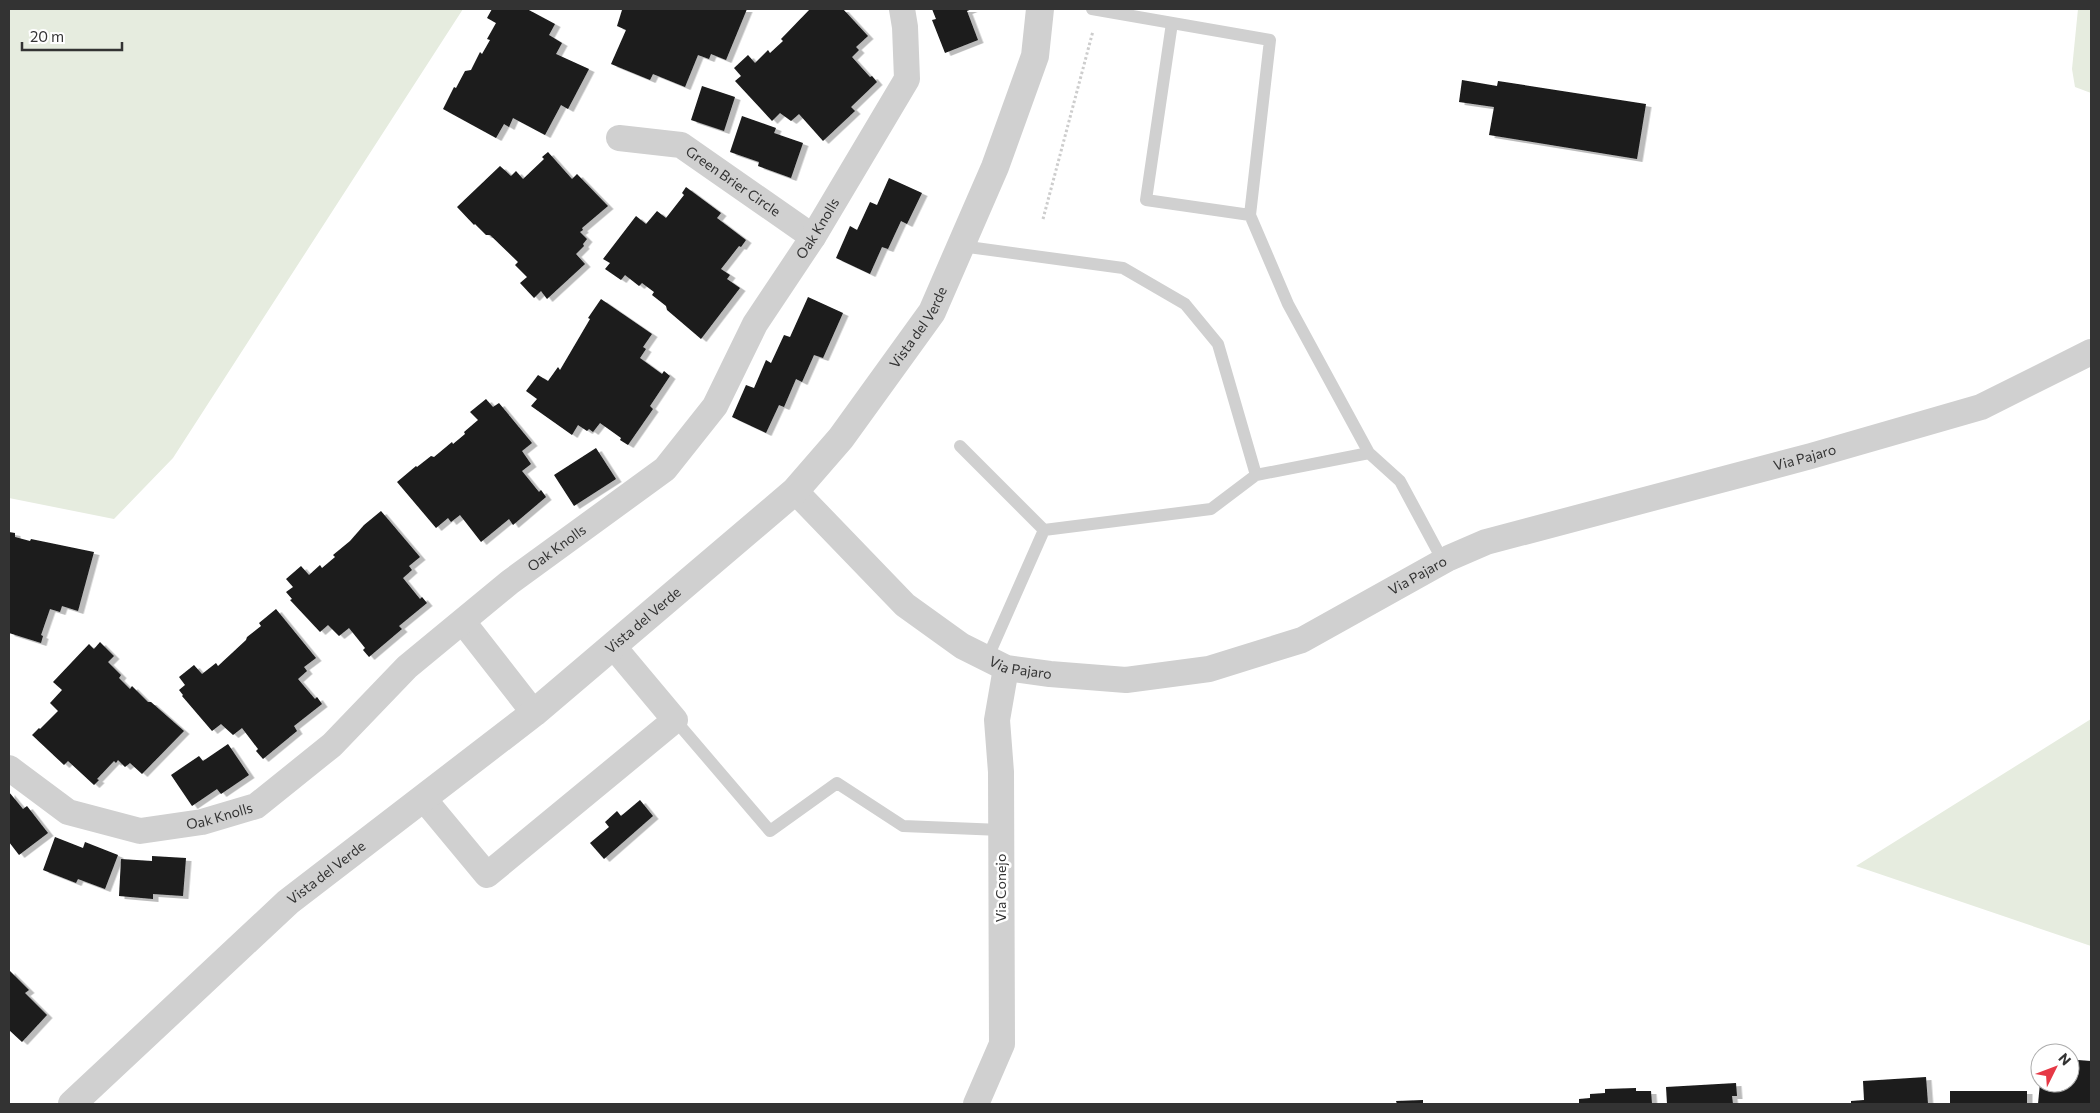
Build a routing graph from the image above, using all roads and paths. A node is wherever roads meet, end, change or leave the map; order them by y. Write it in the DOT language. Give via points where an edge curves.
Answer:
graph roads {
  1 [pos="902,9"];
  2 [pos="1040,9"];
  3 [pos="1092,9"];
  4 [pos="1097,9"];
  5 [pos="1172,23"];
  6 [pos="619,138"];
  7 [pos="1250,215"];
  8 [pos="1043,219"];
  9 [pos="813,237"];
  10 [pos="960,246"];
  11 [pos="2091,352"];
  12 [pos="960,446"];
  13 [pos="1369,453"];
  14 [pos="1256,475"];
  15 [pos="795,491"];
  16 [pos="1044,530"];
  17 [pos="1444,561"];
  18 [pos="464,622"];
  19 [pos="613,646"];
  20 [pos="996,663"];
  21 [pos="534,713"];
  22 [pos="675,720"];
  23 [pos="9,768"];
  24 [pos="423,798"];
  25 [pos="1000,830"];
  26 [pos="72,1104"];
  27 [pos="976,1104"];
  1 -- 9 [label="street, Oak Knolls" via="907,79"];
  2 -- 10 [label="street, Vista del Verde" via="1035,56 995,167"];
  3 -- 4 [label="lane"];
  4 -- 5 [label="lane"];
  4 -- 8 [label="path"];
  5 -- 7 [label="lane" via="1270,40"];
  5 -- 7 [label="lane" via="1146,200"];
  6 -- 9 [label="street, Green Brier Circle" via="680,144"];
  7 -- 13 [label="lane" via="1288,304"];
  9 -- 18 [label="street, Oak Knolls" via="756,324 715,406 666,469 510,582"];
  10 -- 14 [label="lane" via="1123,268 1185,304 1218,344"];
  10 -- 15 [label="street, Vista del Verde" via="932,312 842,438"];
  11 -- 17 [label="street, Via Pajaro" via="1981,407 1486,542"];
  12 -- 16 [label="lane"];
  13 -- 14 [label="lane"];
  13 -- 17 [label="lane" via="1400,481"];
  14 -- 16 [label="lane" via="1211,509"];
  15 -- 19 [label="street, Vista del Verde"];
  15 -- 20 [label="street, Via Pajaro" via="905,605 962,646"];
  16 -- 20 [label="lane"];
  17 -- 20 [label="street, Via Pajaro" via="1302,640 1209,669 1126,680 1050,674"];
  18 -- 21 [label="street"];
  18 -- 23 [label="street, Oak Knolls" via="407,667 332,745 256,806 202,822 140,832 68,812"];
  19 -- 21 [label="street, Vista del Verde"];
  19 -- 22 [label="street"];
  20 -- 25 [label="street, Via Conejo"];
  21 -- 24 [label="street, Vista del Verde"];
  22 -- 24 [label="street" via="487,875"];
  22 -- 25 [label="lane" via="770,831 837,783 903,826"];
  24 -- 26 [label="street, Vista del Verde" via="288,902"];
  25 -- 27 [label="street, Via Conejo" via="1002,1044"];
}
